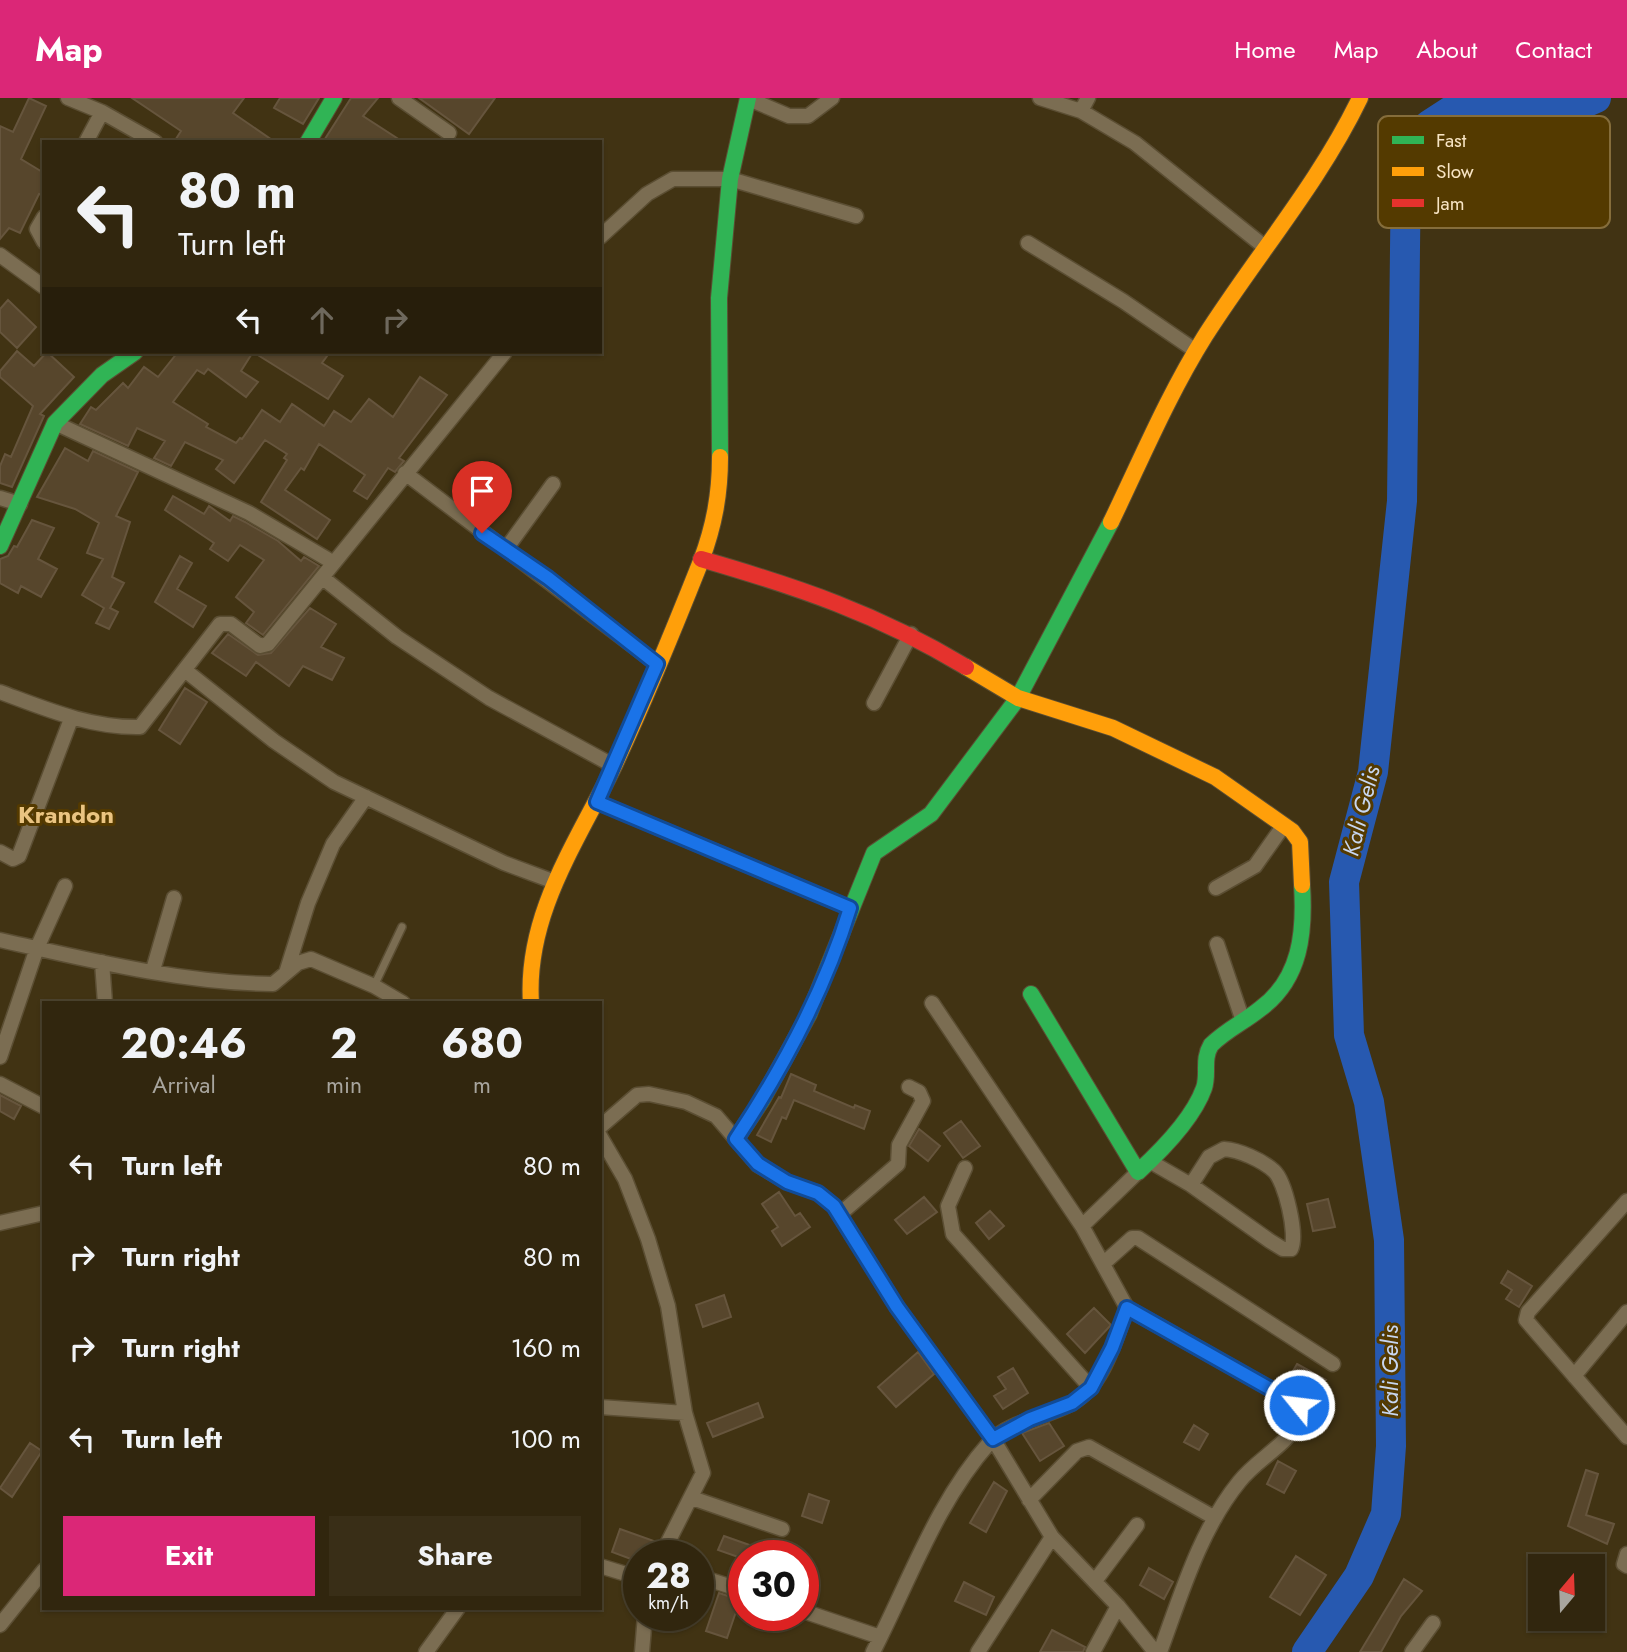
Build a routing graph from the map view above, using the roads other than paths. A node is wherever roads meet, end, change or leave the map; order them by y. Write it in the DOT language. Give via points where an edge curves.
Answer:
graph roads {
  1 [pos="68,98"];
  2 [pos="334,98"];
  3 [pos="399,98"];
  4 [pos="832,98"];
  5 [pos="1040,98"];
  6 [pos="1360,98"];
  7 [pos="748,99"];
  8 [pos="1085,105"];
  9 [pos="102,112"];
  10 [pos="449,132"];
  11 [pos="87,140"];
  12 [pos="151,140"];
  13 [pos="309,140"];
  14 [pos="730,179"];
  15 [pos="856,216"];
  16 [pos="42,220"];
  17 [pos="602,235"];
  18 [pos="42,238"];
  19 [pos="1028,243"];
  20 [pos="1266,248"];
  21 [pos="0,255"];
  22 [pos="42,286"];
  23 [pos="1196,351"];
  24 [pos="131,354"];
  25 [pos="503,354"];
  26 [pos="55,423"];
  27 [pos="405,473"];
  28 [pos="553,484"];
  29 [pos="0,498"];
  30 [pos="20,504"];
  31 [pos="0,545"];
  32 [pos="506,550"];
  33 [pos="701,559"];
  34 [pos="334,563"];
  35 [pos="323,578"];
  36 [pos="911,634"];
  37 [pos="657,664"];
  38 [pos="186,670"];
  39 [pos="0,692"];
  40 [pos="1018,698"];
  41 [pos="874,703"];
  42 [pos="71,719"];
  43 [pos="614,766"];
  44 [pos="366,797"];
  45 [pos="597,802"];
  46 [pos="1284,825"];
  47 [pos="0,852"];
  48 [pos="555,883"];
  49 [pos="65,886"];
  50 [pos="1216,888"];
  51 [pos="174,898"];
  52 [pos="850,908"];
  53 [pos="401,927"];
  54 [pos="0,940"];
  55 [pos="1217,944"];
  56 [pos="37,948"];
  57 [pos="102,962"];
  58 [pos="153,970"];
  59 [pos="285,977"];
  60 [pos="374,986"];
  61 [pos="1031,994"];
  62 [pos="105,1001"];
  63 [pos="400,1001"];
  64 [pos="531,1001"];
  65 [pos="932,1003"];
  66 [pos="1243,1021"];
  67 [pos="0,1057"];
  68 [pos="0,1084"];
  69 [pos="909,1087"];
  70 [pos="42,1106"];
  71 [pos="602,1125"];
  72 [pos="602,1139"];
  73 [pos="736,1139"];
  74 [pos="1144,1167"];
  75 [pos="965,1168"];
  76 [pos="1191,1185"];
  77 [pos="1627,1201"];
  78 [pos="42,1213"];
  79 [pos="840,1214"];
  80 [pos="0,1223"];
  81 [pos="1082,1226"];
  82 [pos="1104,1263"];
  83 [pos="1127,1308"];
  84 [pos="1627,1312"];
  85 [pos="1333,1364"];
  86 [pos="1574,1376"];
  87 [pos="1091,1388"];
  88 [pos="1299,1405"];
  89 [pos="602,1407"];
  90 [pos="685,1413"];
  91 [pos="1299,1421"];
  92 [pos="1627,1437"];
  93 [pos="993,1439"];
  94 [pos="692,1498"];
  95 [pos="1029,1500"];
  96 [pos="1215,1518"];
  97 [pos="1137,1525"];
  98 [pos="782,1529"];
  99 [pos="1052,1536"];
  100 [pos="670,1540"];
  101 [pos="1627,1554"];
  102 [pos="1627,1566"];
  103 [pos="602,1567"];
  104 [pos="42,1572"];
  105 [pos="623,1573"];
  106 [pos="1095,1581"];
  107 [pos="1118,1606"];
  108 [pos="457,1610"];
  109 [pos="819,1616"];
  110 [pos="1433,1623"];
  111 [pos="0,1625"];
  112 [pos="645,1631"];
  113 [pos="880,1637"];
  114 [pos="645,1651"];
  115 [pos="426,1652"];
  116 [pos="873,1652"];
  117 [pos="978,1652"];
  118 [pos="1093,1652"];
  119 [pos="1155,1652"];
  120 [pos="1160,1652"];
  121 [pos="1412,1652"];
  1 -- 9 [label="street"];
  2 -- 13 [label="street"];
  3 -- 10 [label="street"];
  4 -- 7 [label="street" via="808,116 789,116"];
  5 -- 8 [label="street"];
  6 -- 20 [label="street" via="1342,135"];
  7 -- 14 [label="street"];
  8 -- 20 [label="street"];
  9 -- 11 [label="street"];
  9 -- 12 [label="street"];
  14 -- 15 [label="street"];
  14 -- 17 [label="street" via="673,179 647,194"];
  14 -- 33 [label="street" via="719,298 720,495"];
  16 -- 18 [label="street" via="37,229"];
  19 -- 23 [label="street"];
  20 -- 23 [label="street"];
  21 -- 22 [label="street"];
  23 -- 40 [label="street" via="1085,576"];
  24 -- 26 [label="street" via="102,375"];
  25 -- 27 [label="street"];
  26 -- 30 [label="street"];
  26 -- 34 [label="street" via="249,513"];
  27 -- 32 [label="street"];
  27 -- 34 [label="street"];
  28 -- 32 [label="street"];
  29 -- 30 [label="street"];
  30 -- 31 [label="street"];
  32 -- 37 [label="street"];
  33 -- 36 [label="street" via="799,587"];
  33 -- 37 [label="street"];
  34 -- 35 [label="street"];
  35 -- 38 [label="street" via="268,645 260,646 231,624 220,624"];
  35 -- 43 [label="street" via="397,637 489,698"];
  36 -- 40 [label="street"];
  36 -- 41 [label="street"];
  37 -- 43 [label="street"];
  38 -- 42 [label="street" via="140,727"];
  38 -- 44 [label="street" via="317,771"];
  39 -- 42 [label="street"];
  40 -- 46 [label="street" via="1113,728 1170,755 1215,778"];
  40 -- 52 [label="street" via="931,814 874,853"];
  42 -- 47 [label="street" via="19,856 13,859"];
  43 -- 45 [label="street"];
  44 -- 48 [label="street"];
  44 -- 59 [label="street" via="333,844"];
  45 -- 48 [label="street"];
  45 -- 52 [label="street"];
  46 -- 50 [label="street" via="1255,866"];
  46 -- 66 [label="street" via="1300,842 1304,929 1300,953 1279,997"];
  48 -- 64 [label="street" via="530,967"];
  49 -- 56 [label="street"];
  51 -- 58 [label="street"];
  52 -- 73 [label="street" via="809,1014"];
  53 -- 60 [label="lane"];
  54 -- 56 [label="street"];
  55 -- 66 [label="street"];
  56 -- 57 [label="street"];
  56 -- 67 [label="street"];
  57 -- 58 [label="street"];
  57 -- 62 [label="street"];
  58 -- 59 [label="street" via="240,983 274,984"];
  59 -- 60 [label="street" via="298,963 311,959"];
  60 -- 63 [label="street"];
  61 -- 74 [label="street" via="1132,1158"];
  65 -- 81 [label="street"];
  66 -- 74 [label="street" via="1205,1054 1204,1087"];
  68 -- 70 [label="street"];
  69 -- 79 [label="street" via="919,1092 923,1101 900,1145 898,1164"];
  71 -- 73 [label="street" via="626,1102 649,1094 686,1102 716,1116"];
  72 -- 90 [label="street" via="625,1179 648,1239 668,1306"];
  73 -- 79 [label="street" via="758,1164 787,1182 818,1193"];
  74 -- 76 [label="street"];
  74 -- 81 [label="street"];
  75 -- 87 [label="street" via="948,1206 953,1234"];
  76 -- 76 [label="street" via="1209,1157 1224,1149 1268,1167 1283,1188 1294,1232 1292,1249 1270,1241"];
  77 -- 86 [label="street" via="1528,1312 1528,1326"];
  78 -- 80 [label="street"];
  79 -- 93 [label="street" via="897,1307"];
  81 -- 82 [label="street"];
  82 -- 83 [label="street"];
  82 -- 85 [label="street" via="1132,1238 1138,1238"];
  83 -- 87 [label="street"];
  83 -- 88 [label="street"];
  84 -- 86 [label="street"];
  86 -- 92 [label="street"];
  87 -- 93 [label="street" via="1072,1403"];
  89 -- 90 [label="street"];
  90 -- 94 [label="street" via="703,1473"];
  91 -- 96 [label="street" via="1293,1432 1240,1480"];
  93 -- 95 [label="street"];
  93 -- 113 [label="street" via="969,1468"];
  94 -- 98 [label="street"];
  94 -- 100 [label="street"];
  95 -- 96 [label="street" via="1077,1451 1089,1447"];
  95 -- 99 [label="street"];
  96 -- 120 [label="street"];
  97 -- 106 [label="street"];
  99 -- 106 [label="street"];
  99 -- 117 [label="street"];
  101 -- 102 [label="street"];
  103 -- 105 [label="street"];
  104 -- 111 [label="street"];
  106 -- 107 [label="street"];
  107 -- 118 [label="street"];
  107 -- 119 [label="street"];
  108 -- 115 [label="street"];
  109 -- 113 [label="street"];
  110 -- 121 [label="street"];
  112 -- 114 [label="street"];
  113 -- 116 [label="street"];
}
